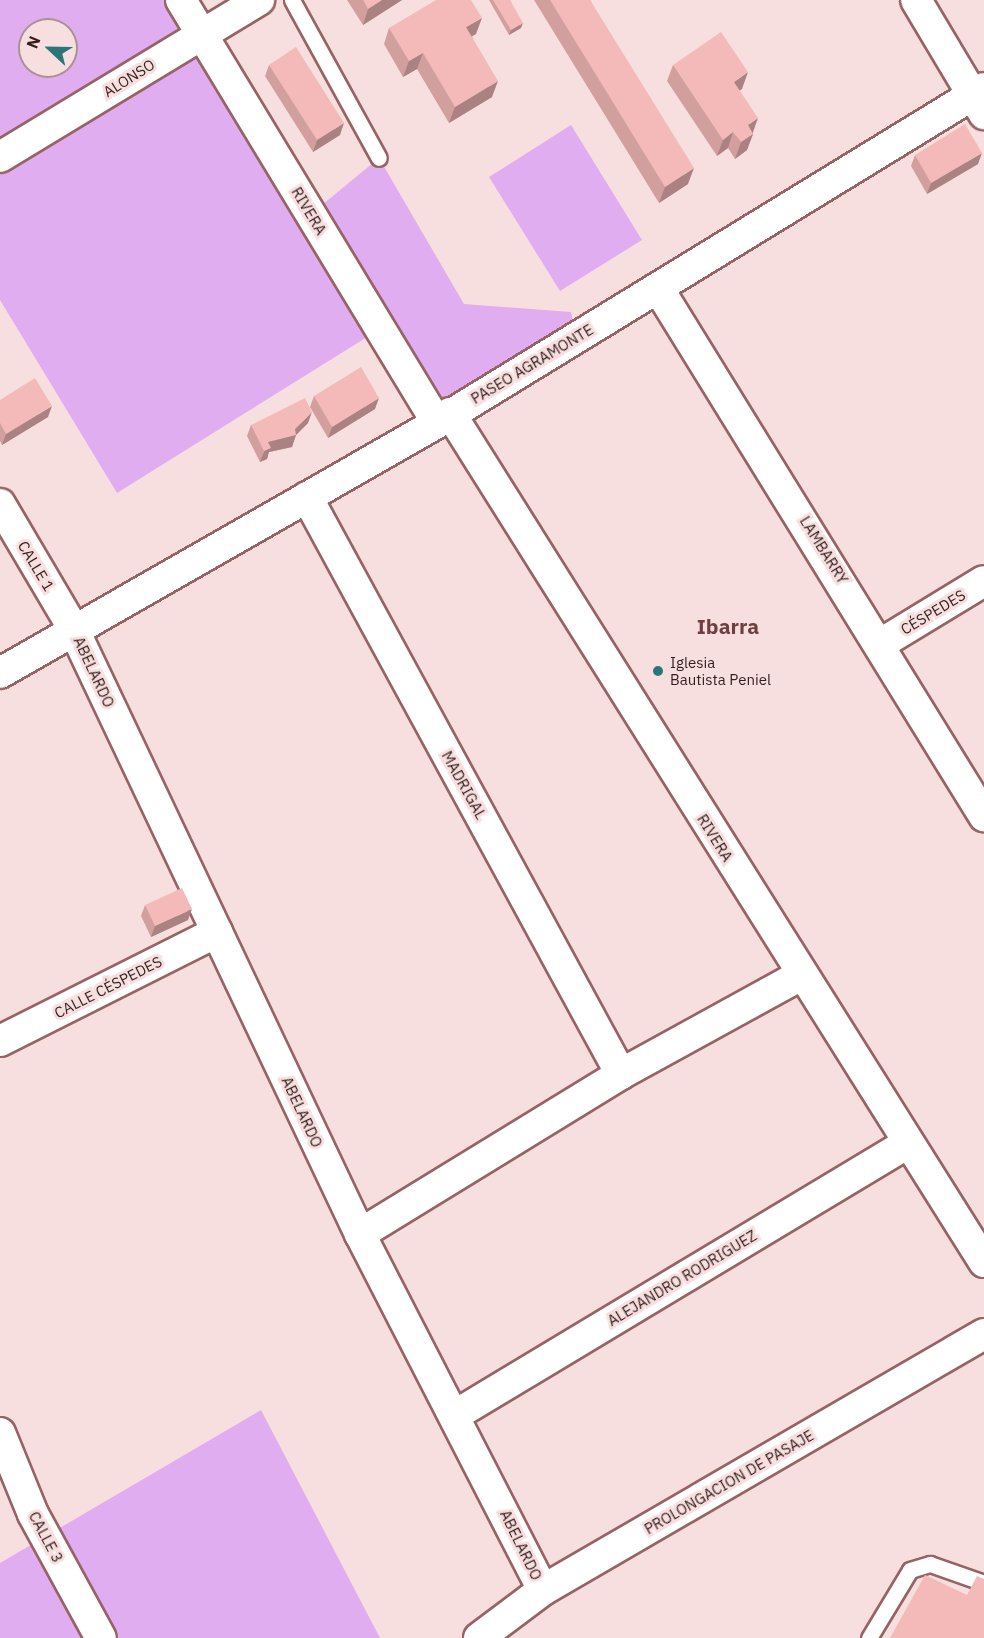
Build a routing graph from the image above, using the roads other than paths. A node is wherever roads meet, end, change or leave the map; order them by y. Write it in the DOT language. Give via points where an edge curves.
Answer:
graph roads {
  1 [pos="181,0"];
  2 [pos="259,0"];
  3 [pos="292,0"];
  4 [pos="915,0"];
  5 [pos="202,33"];
  6 [pos="980,99"];
  7 [pos="0,157"];
  8 [pos="379,158"];
  9 [pos="658,288"];
  10 [pos="443,418"];
  11 [pos="307,497"];
  12 [pos="0,504"];
  13 [pos="984,581"];
  14 [pos="73,628"];
  15 [pos="882,643"];
  16 [pos="0,673"];
  17 [pos="984,816"];
  18 [pos="217,932"];
  19 [pos="801,975"];
  20 [pos="0,1041"];
  21 [pos="621,1074"];
  22 [pos="908,1143"];
  23 [pos="360,1234"];
  24 [pos="984,1262"];
  25 [pos="984,1334"];
  26 [pos="457,1414"];
  27 [pos="0,1433"];
  28 [pos="984,1583"];
  29 [pos="543,1590"];
  30 [pos="101,1638"];
  31 [pos="479,1638"];
  32 [pos="869,1638"];
  1 -- 5 [label="street, RIVERA"];
  2 -- 5 [label="street, ALONSO"];
  3 -- 8 [label="lane"];
  4 -- 6 [label="street"];
  5 -- 7 [label="street, ALONSO"];
  5 -- 10 [label="street, RIVERA"];
  6 -- 9 [label="street, PASEO AGRAMONTE"];
  9 -- 10 [label="street, PASEO AGRAMONTE"];
  9 -- 15 [label="street, LAMBARRY"];
  10 -- 11 [label="street, PASEO AGRAMONTE"];
  10 -- 19 [label="street, RIVERA"];
  11 -- 14 [label="street, PASEO AGRAMONTE"];
  11 -- 21 [label="street, MADRIGAL"];
  12 -- 14 [label="street, CALLE 1"];
  13 -- 15 [label="street, CÉSPEDES"];
  14 -- 16 [label="street, PASEO AGRAMONTE"];
  14 -- 18 [label="street, ABELARDO"];
  15 -- 17 [label="street, LAMBARRY"];
  18 -- 20 [label="street, CALLE CÉSPEDES"];
  18 -- 23 [label="street, ABELARDO"];
  19 -- 21 [label="street"];
  19 -- 22 [label="street, RIVERA"];
  21 -- 23 [label="street"];
  22 -- 24 [label="street, RIVERA"];
  22 -- 26 [label="street, ALEJANDRO RODRIGUEZ"];
  23 -- 26 [label="street, ABELARDO"];
  25 -- 29 [label="street, PROLONGACION DE PASAJE"];
  26 -- 29 [label="street, ABELARDO"];
  27 -- 30 [label="street, CALLE 3" via="33,1514"];
  28 -- 32 [label="lane" via="930,1564 910,1570"];
  29 -- 31 [label="street, PROLONGACION DE PASAJE"];
}
